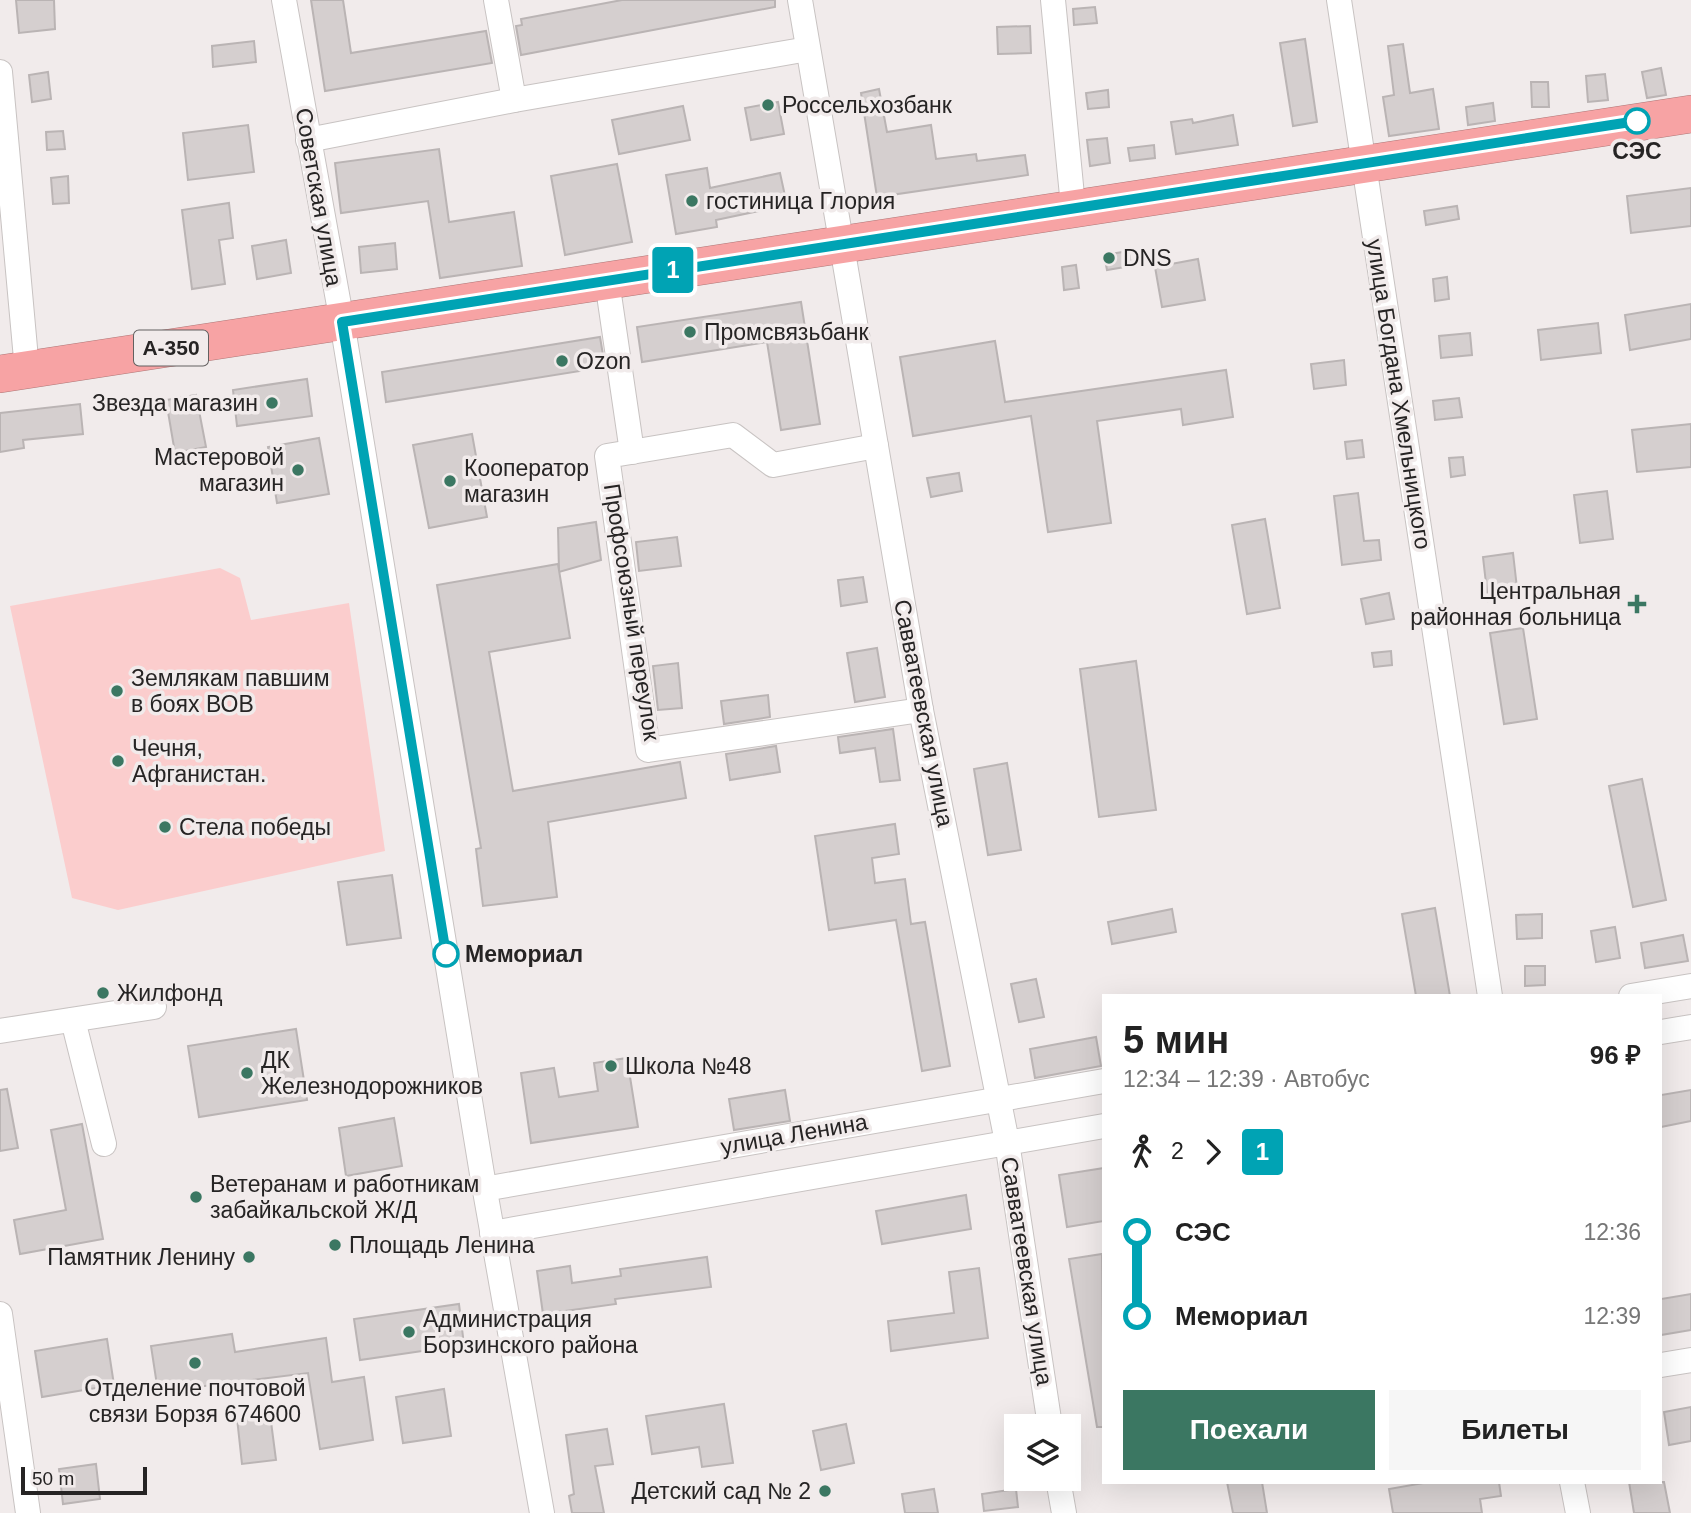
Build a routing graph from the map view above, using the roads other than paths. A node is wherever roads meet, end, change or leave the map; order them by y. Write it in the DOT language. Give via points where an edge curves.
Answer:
graph roads {
  1 [pos="284,0"];
  2 [pos="496,0"];
  3 [pos="800,0"];
  4 [pos="1053,0"];
  5 [pos="1339,0"];
  6 [pos="808,49"];
  7 [pos="0,72"];
  8 [pos="514,100"];
  9 [pos="1691,114"];
  10 [pos="308,141"];
  11 [pos="1364,162"];
  12 [pos="1073,206"];
  13 [pos="841,243"];
  14 [pos="607,281"];
  15 [pos="342,322"];
  16 [pos="14,372"];
  17 [pos="876,446"];
  18 [pos="619,454"];
  19 [pos="921,710"];
  20 [pos="1691,986"];
  21 [pos="1490,994"];
  22 [pos="1643,994"];
  23 [pos="154,1007"];
  24 [pos="73,1020"];
  25 [pos="1691,1027"];
  26 [pos="0,1031"];
  27 [pos="1662,1032"];
  28 [pos="1102,1081"];
  29 [pos="999,1097"];
  30 [pos="1102,1126"];
  31 [pos="1007,1142"];
  32 [pos="104,1144"];
  33 [pos="484,1189"];
  34 [pos="492,1233"];
  35 [pos="0,1318"];
  36 [pos="1691,1360"];
  37 [pos="1662,1365"];
  38 [pos="1049,1414"];
  39 [pos="9,1457"];
  40 [pos="1572,1484"];
  41 [pos="1060,1491"];
  42 [pos="28,1513"];
  43 [pos="542,1513"];
  44 [pos="1064,1513"];
  45 [pos="1578,1513"];
  1 -- 10 [label="street, Советская улица"];
  2 -- 8 [label="street"];
  3 -- 6 [label="street, Савватеевская улица"];
  4 -- 12 [label="street"];
  5 -- 11 [label="street, улица Богдана Хмельницкого"];
  6 -- 8 [label="street"];
  6 -- 13 [label="street, Савватеевская улица"];
  7 -- 16 [label="street"];
  8 -- 10 [label="street"];
  9 -- 11 [label="highway, А-350"];
  10 -- 15 [label="street, Советская улица"];
  11 -- 12 [label="highway, А-350"];
  11 -- 21 [label="street, улица Богдана Хмельницкого"];
  12 -- 13 [label="highway, А-350"];
  13 -- 14 [label="highway, А-350"];
  13 -- 17 [label="street, Савватеевская улица"];
  14 -- 15 [label="highway, А-350"];
  14 -- 18 [label="street"];
  15 -- 16 [label="highway, А-350"];
  15 -- 33 [label="street, Советская улица"];
  17 -- 18 [label="street" via="773,465 733,435"];
  17 -- 19 [label="street, Савватеевская улица"];
  18 -- 19 [label="street, Профсоюзный переулок" via="648,750"];
  19 -- 29 [label="street, Савватеевская улица"];
  20 -- 22 [label="street"];
  23 -- 24 [label="street"];
  24 -- 26 [label="street"];
  24 -- 32 [label="street"];
  25 -- 27 [label="street"];
  28 -- 29 [label="street, улица Ленина"];
  29 -- 31 [label="street, Савватеевская улица"];
  29 -- 33 [label="street, улица Ленина"];
  30 -- 31 [label="street, улица Ленина"];
  31 -- 34 [label="street, улица Ленина"];
  31 -- 38 [label="street, Савватеевская улица"];
  33 -- 34 [label="street, Советская улица"];
  34 -- 43 [label="street, Советская улица"];
  35 -- 39 [label="street"];
  36 -- 37 [label="street"];
  39 -- 42 [label="street"];
  40 -- 45 [label="street"];
  41 -- 44 [label="street"];
}
